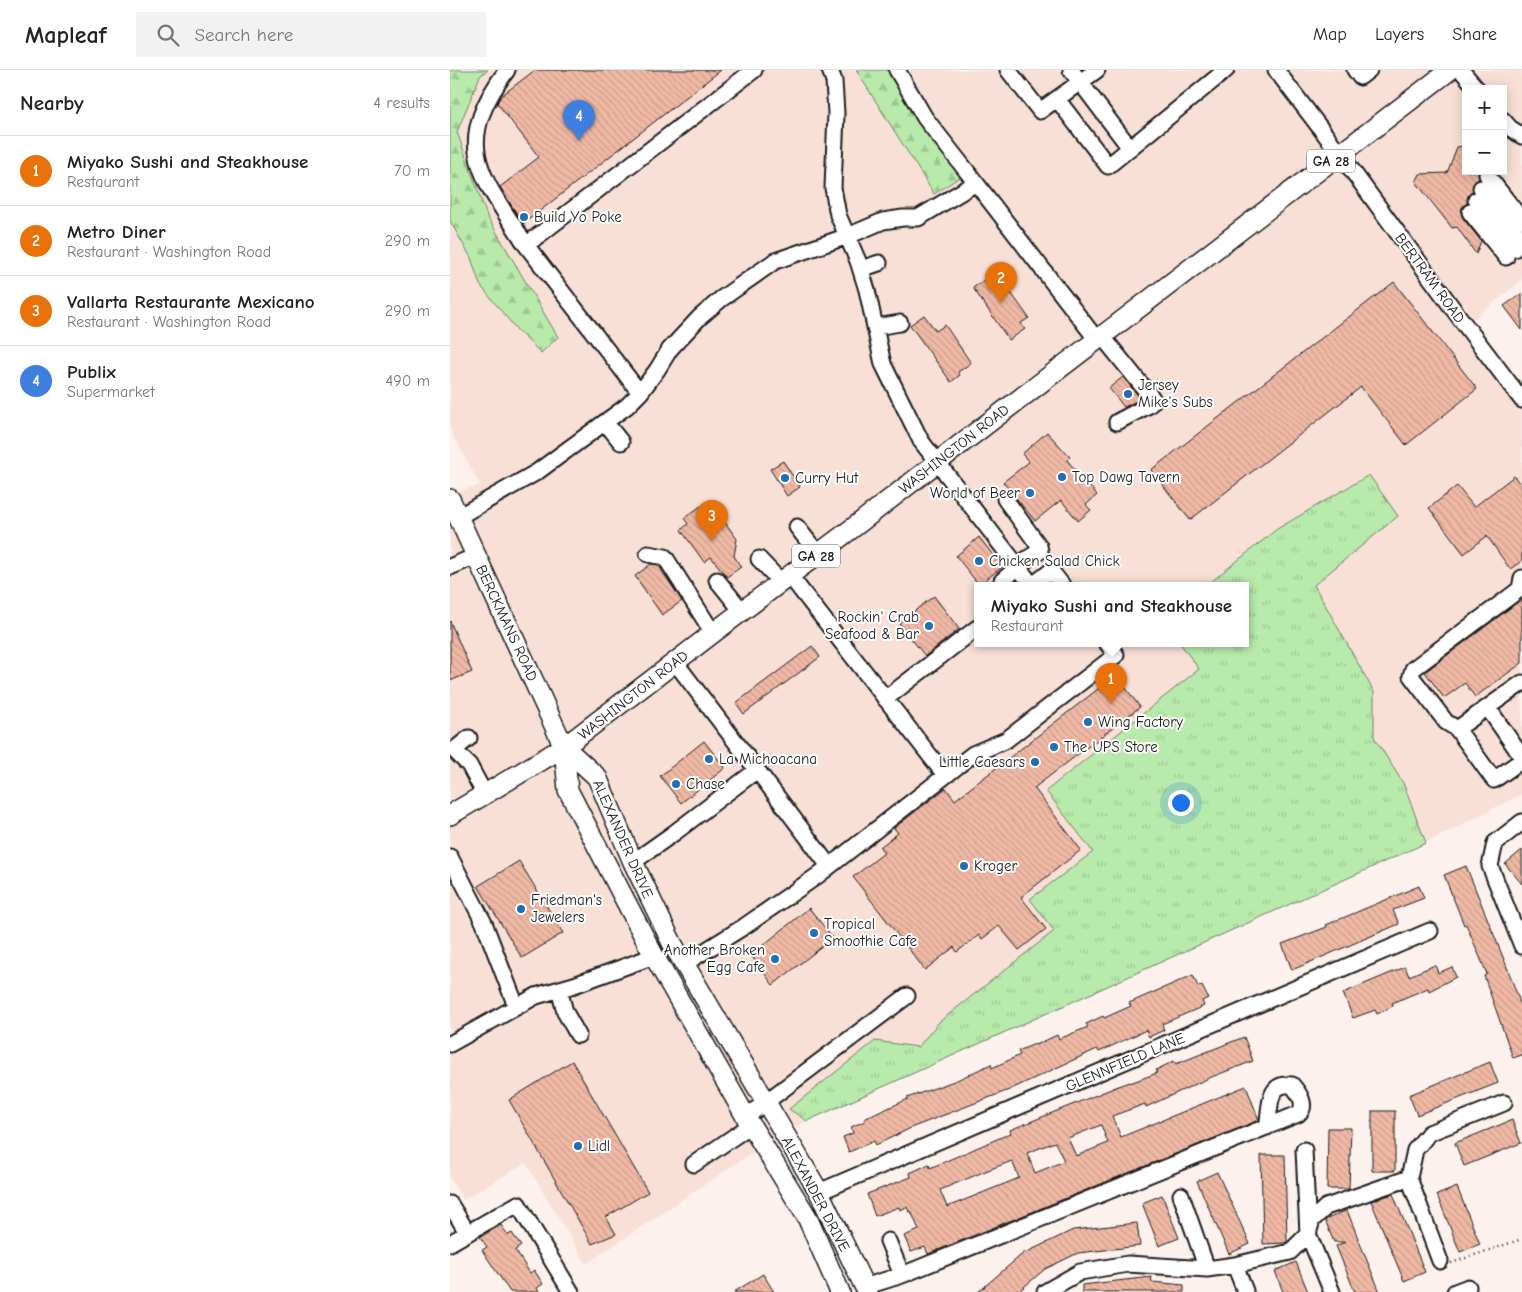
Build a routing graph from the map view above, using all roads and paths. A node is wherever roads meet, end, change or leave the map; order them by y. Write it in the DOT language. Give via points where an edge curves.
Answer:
graph roads {
  1 [pos="507,70"];
  2 [pos="830,70"];
  3 [pos="897,70"];
  4 [pos="1008,70"];
  5 [pos="1097,70"];
  6 [pos="1226,70"];
  7 [pos="1276,70"];
  8 [pos="1355,70"];
  9 [pos="1369,70"];
  10 [pos="1450,70"];
  11 [pos="1462,70"];
  12 [pos="748,72"];
  13 [pos="1076,76"];
  14 [pos="1474,85"];
  15 [pos="1057,99"];
  16 [pos="1507,125"];
  17 [pos="1522,136"];
  18 [pos="1130,148"];
  19 [pos="1340,154"];
  20 [pos="976,183"];
  21 [pos="1479,194"];
  22 [pos="1522,207"];
  23 [pos="1522,220"];
  24 [pos="848,236"];
  25 [pos="526,246"];
  26 [pos="1513,248"];
  27 [pos="879,263"];
  28 [pos="861,269"];
  29 [pos="900,322"];
  30 [pos="876,328"];
  31 [pos="1099,338"];
  32 [pos="640,393"];
  33 [pos="1522,400"];
  34 [pos="605,422"];
  35 [pos="1117,422"];
  36 [pos="621,442"];
  37 [pos="938,462"];
  38 [pos="450,499"];
  39 [pos="1005,499"];
  40 [pos="458,516"];
  41 [pos="797,527"];
  42 [pos="648,554"];
  43 [pos="818,554"];
  44 [pos="476,556"];
  45 [pos="759,559"];
  46 [pos="450,567"];
  47 [pos="1018,567"];
  48 [pos="1522,578"];
  49 [pos="785,579"];
  50 [pos="717,580"];
  51 [pos="1002,581"];
  52 [pos="1030,582"];
  53 [pos="1036,582"];
  54 [pos="1060,582"];
  55 [pos="742,611"];
  56 [pos="974,630"];
  57 [pos="713,633"];
  58 [pos="1110,647"];
  59 [pos="675,662"];
  60 [pos="1522,684"];
  61 [pos="885,699"];
  62 [pos="1488,708"];
  63 [pos="1457,730"];
  64 [pos="469,738"];
  65 [pos="452,747"];
  66 [pos="564,747"];
  67 [pos="1522,758"];
  68 [pos="757,770"];
  69 [pos="944,775"];
  70 [pos="485,795"];
  71 [pos="450,815"];
  72 [pos="1522,822"];
  73 [pos="450,857"];
  74 [pos="633,862"];
  75 [pos="829,866"];
  76 [pos="1430,932"];
  77 [pos="1522,946"];
  78 [pos="654,956"];
  79 [pos="684,964"];
  80 [pos="560,989"];
  81 [pos="906,996"];
  82 [pos="516,1006"];
  83 [pos="578,1035"];
  84 [pos="450,1044"];
  85 [pos="766,1103"];
  86 [pos="1504,1103"];
  87 [pos="749,1121"];
  88 [pos="1267,1127"];
  89 [pos="1304,1150"];
  90 [pos="694,1164"];
  91 [pos="1410,1178"];
  92 [pos="819,1192"];
  93 [pos="1181,1195"];
  94 [pos="450,1204"];
  95 [pos="467,1232"];
  96 [pos="1308,1234"];
  97 [pos="1522,1239"];
  98 [pos="888,1241"];
  99 [pos="450,1243"];
  100 [pos="1440,1261"];
  101 [pos="1235,1265"];
  102 [pos="1207,1269"];
  103 [pos="902,1275"];
  104 [pos="866,1289"];
  105 [pos="1245,1291"];
  106 [pos="571,1292"];
  107 [pos="840,1292"];
  108 [pos="1045,1292"];
  109 [pos="1332,1292"];
  1 -- 25 [label="street" via="475,114 470,152 475,170"];
  2 -- 24 [label="street" via="836,113 833,188 838,215"];
  3 -- 20 [label="street" via="925,118"];
  4 -- 15 [label="street" via="1040,111"];
  5 -- 13 [label="street"];
  6 -- 18 [label="street"];
  7 -- 19 [label="street, BERTRAM ROAD"];
  8 -- 9 [label="street" via="1360,76"];
  10 -- 19 [label="main road, WASHINGTON ROAD / GA 28"];
  11 -- 14 [label="street"];
  12 -- 25 [label="street"];
  13 -- 15 [label="street"];
  13 -- 18 [label="street"];
  15 -- 18 [label="street" via="1108,166"];
  16 -- 17 [label="street"];
  19 -- 31 [label="main road, WASHINGTON ROAD / GA 28"];
  19 -- 33 [label="street, BERTRAM ROAD"];
  20 -- 24 [label="street" via="918,218 883,221"];
  20 -- 31 [label="street"];
  21 -- 22 [label="street"];
  21 -- 23 [label="street"];
  21 -- 26 [label="street"];
  21 -- 26 [label="street" via="1470,223"];
  24 -- 28 [label="street"];
  24 -- 32 [label="street" via="775,261 721,299 670,349"];
  25 -- 32 [label="street"];
  27 -- 28 [label="street"];
  28 -- 30 [label="street"];
  29 -- 30 [label="street"];
  30 -- 37 [label="street" via="883,364 921,441"];
  31 -- 35 [label="street" via="1152,398 1150,405"];
  31 -- 37 [label="main road, WASHINGTON ROAD / GA 28"];
  32 -- 34 [label="street"];
  34 -- 36 [label="street"];
  34 -- 40 [label="street" via="537,472"];
  37 -- 43 [label="main road, WASHINGTON ROAD / GA 28"];
  37 -- 47 [label="street"];
  38 -- 40 [label="main road, BERCKMANS ROAD"];
  39 -- 47 [label="street" via="1040,548"];
  40 -- 44 [label="main road, BERCKMANS ROAD"];
  41 -- 43 [label="street"];
  42 -- 57 [label="street" via="665,557"];
  43 -- 49 [label="main road, WASHINGTON ROAD / GA 28"];
  44 -- 46 [label="street"];
  44 -- 66 [label="main road, BERCKMANS ROAD"];
  45 -- 49 [label="street"];
  47 -- 51 [label="street"];
  47 -- 52 [label="street"];
  48 -- 63 [label="street" via="1520,589 1413,669 1411,676 1446,722"];
  49 -- 55 [label="main road, WASHINGTON ROAD / GA 28"];
  49 -- 61 [label="street"];
  50 -- 55 [label="street"];
  53 -- 54 [label="street" via="1051,571"];
  55 -- 57 [label="main road, WASHINGTON ROAD / GA 28"];
  56 -- 61 [label="street"];
  57 -- 59 [label="main road, WASHINGTON ROAD / GA 28"];
  58 -- 69 [label="street" via="1116,655 1006,740 973,754"];
  59 -- 66 [label="main road, WASHINGTON ROAD / GA 28"];
  59 -- 68 [label="street"];
  60 -- 62 [label="street"];
  61 -- 69 [label="street"];
  62 -- 63 [label="street"];
  62 -- 67 [label="street"];
  63 -- 67 [label="street" via="1494,780"];
  64 -- 65 [label="street"];
  65 -- 70 [label="street" via="469,765"];
  66 -- 70 [label="main road, WASHINGTON ROAD / GA 28"];
  66 -- 74 [label="main road, ALEXANDER DRIVE" via="597,777"];
  66 -- 78 [label="main road, ALEXANDER DRIVE" via="568,790"];
  68 -- 74 [label="street"];
  68 -- 75 [label="street"];
  69 -- 75 [label="street"];
  70 -- 71 [label="main road, WASHINGTON ROAD / GA 28"];
  72 -- 77 [label="street" via="1495,843 1490,866"];
  73 -- 82 [label="street" via="484,923"];
  74 -- 79 [label="main road, ALEXANDER DRIVE"];
  75 -- 79 [label="street" via="745,926"];
  76 -- 92 [label="street, GLENNFIELD LANE"];
  78 -- 80 [label="street"];
  78 -- 87 [label="main road, ALEXANDER DRIVE"];
  79 -- 85 [label="main road, ALEXANDER DRIVE"];
  80 -- 82 [label="street"];
  80 -- 83 [label="street" via="565,1012"];
  81 -- 85 [label="street"];
  82 -- 84 [label="street"];
  85 -- 87 [label="street"];
  85 -- 92 [label="main road, ALEXANDER DRIVE"];
  86 -- 91 [label="street" via="1429,1132 1415,1150"];
  87 -- 90 [label="street"];
  87 -- 107 [label="main road, ALEXANDER DRIVE" via="807,1217"];
  88 -- 103 [label="street"];
  89 -- 96 [label="street"];
  91 -- 96 [label="street" via="1326,1207 1312,1220"];
  91 -- 100 [label="street"];
  92 -- 104 [label="main road, ALEXANDER DRIVE"];
  93 -- 102 [label="street"];
  94 -- 95 [label="street"];
  95 -- 99 [label="street"];
  95 -- 106 [label="street" via="518,1204"];
  96 -- 101 [label="street" via="1290,1252"];
  96 -- 109 [label="street"];
  97 -- 100 [label="path" via="1450,1263"];
  98 -- 103 [label="street"];
  101 -- 102 [label="street"];
  101 -- 105 [label="street"];
  102 -- 108 [label="street" via="1128,1264 1080,1272"];
  103 -- 104 [label="street"];
}
